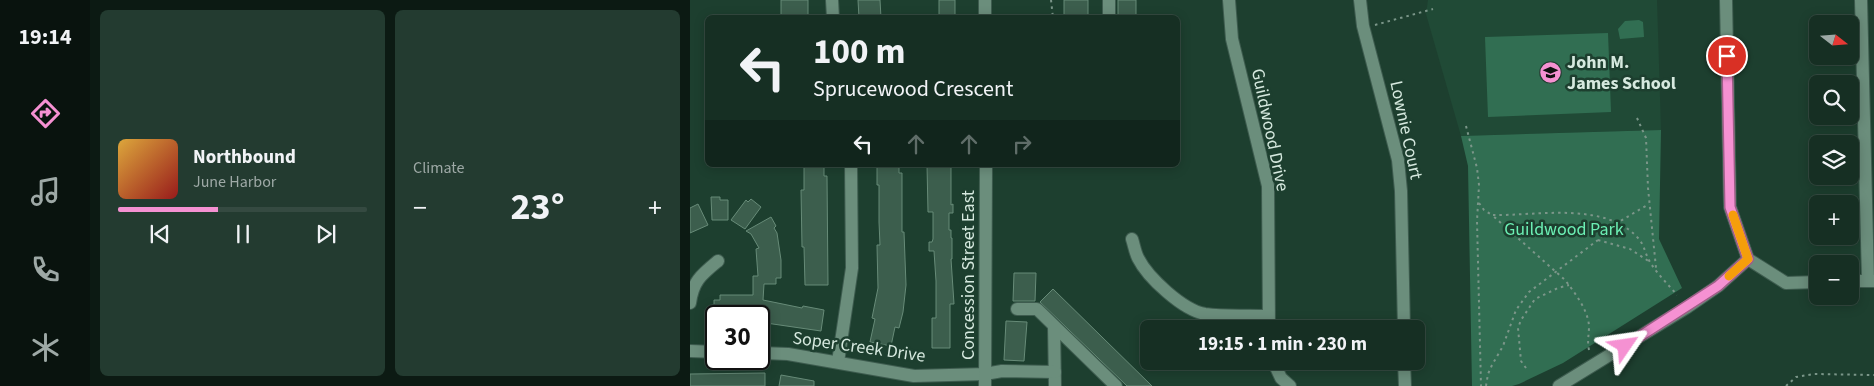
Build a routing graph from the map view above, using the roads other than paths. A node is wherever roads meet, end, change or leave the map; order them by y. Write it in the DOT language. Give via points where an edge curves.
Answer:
graph roads {
  1 [pos="832,0"];
  2 [pos="985,0"];
  3 [pos="1109,0"];
  4 [pos="1230,0"];
  5 [pos="1360,0"];
  6 [pos="1726,0"];
  7 [pos="1861,0"];
  8 [pos="833,15"];
  9 [pos="985,15"];
  10 [pos="1109,15"];
  11 [pos="1870,150"];
  12 [pos="850,167"];
  13 [pos="986,167"];
  14 [pos="1132,239"];
  15 [pos="1748,259"];
  16 [pos="718,261"];
  17 [pos="1871,281"];
  18 [pos="1809,283"];
  19 [pos="690,303"];
  20 [pos="1017,309"];
  21 [pos="1268,316"];
  22 [pos="1268,320"];
  23 [pos="1404,320"];
  24 [pos="1054,326"];
  25 [pos="690,351"];
  26 [pos="705,352"];
  27 [pos="770,354"];
  28 [pos="838,362"];
  29 [pos="1278,370"];
  30 [pos="1404,370"];
  31 [pos="1055,372"];
  32 [pos="985,380"];
  33 [pos="1055,386"];
  34 [pos="1116,386"];
  35 [pos="1290,386"];
  36 [pos="1405,386"];
  37 [pos="1559,386"];
  1 -- 8 [label="street"];
  2 -- 9 [label="street"];
  3 -- 10 [label="street"];
  4 -- 21 [label="street, Guildwood Drive" via="1232,39 1268,186"];
  5 -- 23 [label="street, Lownie Court" via="1398,160"];
  6 -- 15 [label="street" via="1730,207"];
  7 -- 11 [label="street"];
  11 -- 17 [label="street"];
  12 -- 28 [label="street" via="852,268"];
  13 -- 32 [label="street, Concession Street East"];
  14 -- 21 [label="street" via="1138,258 1151,275 1193,311"];
  15 -- 18 [label="street" via="1786,284"];
  15 -- 37 [label="street" via="1718,286 1686,308"];
  16 -- 19 [label="street" via="693,286"];
  20 -- 24 [label="street" via="1037,309"];
  21 -- 22 [label="street, Guildwood Drive"];
  24 -- 31 [label="street"];
  24 -- 34 [label="street"];
  25 -- 26 [label="street"];
  27 -- 28 [label="street, Soper Creek Drive"];
  28 -- 32 [label="street, Soper Creek Drive" via="914,376"];
  29 -- 35 [label="street"];
  30 -- 36 [label="street"];
  31 -- 32 [label="street, Soper Creek Drive" via="1002,371"];
  31 -- 33 [label="street"];
}
